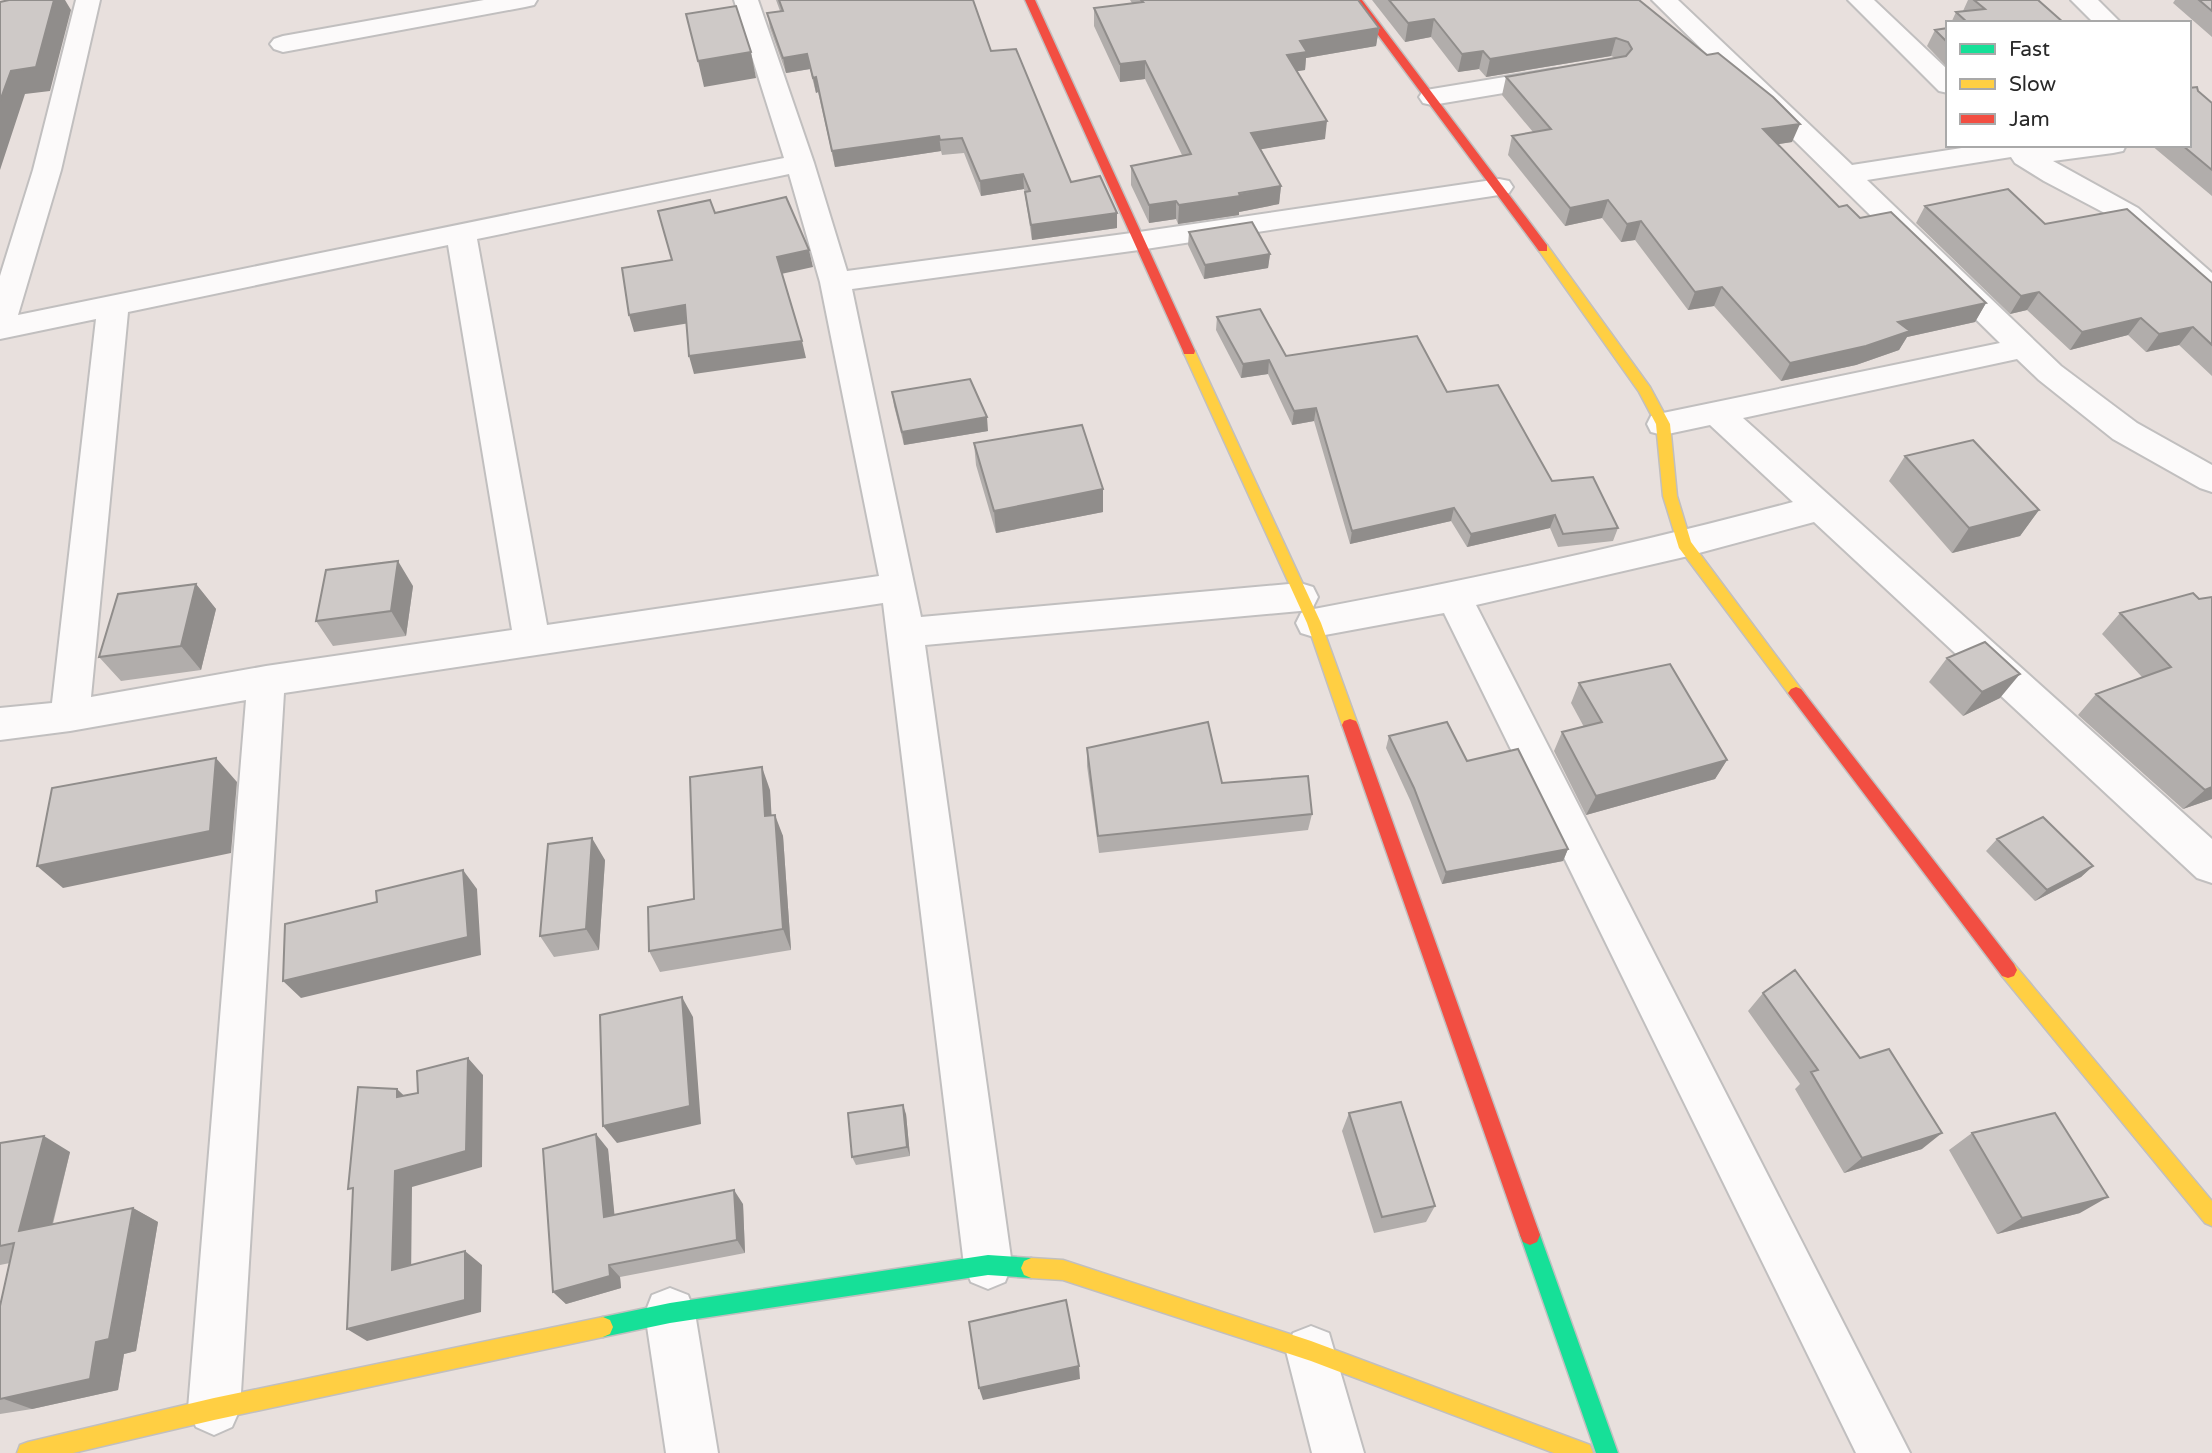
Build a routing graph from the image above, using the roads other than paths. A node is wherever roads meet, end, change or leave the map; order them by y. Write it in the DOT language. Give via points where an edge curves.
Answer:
graph roads {
  1 [pos="88,0"];
  2 [pos="526,0"];
  3 [pos="747,0"];
  4 [pos="1030,0"];
  5 [pos="1357,0"];
  6 [pos="1664,0"];
  7 [pos="1860,0"];
  8 [pos="2083,0"];
  9 [pos="2107,21"];
  10 [pos="283,44"];
  11 [pos="1583,72"];
  12 [pos="1946,83"];
  13 [pos="1432,97"];
  14 [pos="2075,147"];
  15 [pos="2018,150"];
  16 [pos="800,163"];
  17 [pos="1844,175"];
  18 [pos="1499,187"];
  19 [pos="461,233"];
  20 [pos="1139,242"];
  21 [pos="835,282"];
  22 [pos="2212,289"];
  23 [pos="113,306"];
  24 [pos="0,327"];
  25 [pos="2023,348"];
  26 [pos="1718,414"];
  27 [pos="1663,424"];
  28 [pos="2212,480"];
  29 [pos="1819,508"];
  30 [pos="1684,544"];
  31 [pos="899,587"];
  32 [pos="1454,597"];
  33 [pos="1307,610"];
  34 [pos="907,632"];
  35 [pos="532,642"];
  36 [pos="266,681"];
  37 [pos="70,716"];
  38 [pos="0,724"];
  39 [pos="2212,865"];
  40 [pos="2212,1216"];
  41 [pos="988,1265"];
  42 [pos="670,1313"];
  43 [pos="1311,1351"];
  44 [pos="185,1427"];
  45 [pos="28,1453"];
  46 [pos="692,1453"];
  47 [pos="1338,1453"];
  48 [pos="1582,1453"];
  49 [pos="1608,1453"];
  50 [pos="1884,1453"];
  1 -- 24 [label="street" via="47,170"];
  2 -- 10 [label="street"];
  3 -- 16 [label="street"];
  4 -- 20 [label="street"];
  5 -- 13 [label="street"];
  6 -- 17 [label="street"];
  7 -- 12 [label="street"];
  8 -- 9 [label="street"];
  11 -- 13 [label="street"];
  13 -- 18 [label="street"];
  14 -- 15 [label="street"];
  15 -- 17 [label="street"];
  15 -- 22 [label="street" via="2068,184 2128,214"];
  16 -- 19 [label="street"];
  16 -- 21 [label="street"];
  17 -- 25 [label="street"];
  18 -- 20 [label="street"];
  18 -- 27 [label="street" via="1632,368"];
  19 -- 23 [label="street"];
  19 -- 35 [label="street"];
  20 -- 21 [label="street"];
  20 -- 33 [label="street"];
  21 -- 31 [label="street"];
  23 -- 24 [label="street"];
  23 -- 37 [label="street"];
  25 -- 26 [label="street"];
  25 -- 28 [label="street" via="2125,431"];
  26 -- 27 [label="street"];
  26 -- 29 [label="street"];
  27 -- 30 [label="street" via="1670,496"];
  29 -- 30 [label="street"];
  29 -- 39 [label="street"];
  30 -- 32 [label="street"];
  30 -- 40 [label="street" via="1987,945"];
  31 -- 34 [label="street"];
  31 -- 35 [label="street"];
  32 -- 33 [label="street"];
  32 -- 50 [label="street"];
  33 -- 34 [label="street"];
  33 -- 49 [label="street"];
  34 -- 41 [label="street"];
  35 -- 36 [label="street"];
  36 -- 37 [label="street"];
  36 -- 44 [label="street"];
  37 -- 38 [label="street"];
  41 -- 42 [label="street"];
  41 -- 43 [label="street" via="1063,1270"];
  42 -- 44 [label="street"];
  42 -- 46 [label="street"];
  43 -- 47 [label="street"];
  43 -- 48 [label="street"];
  44 -- 45 [label="street"];
}
